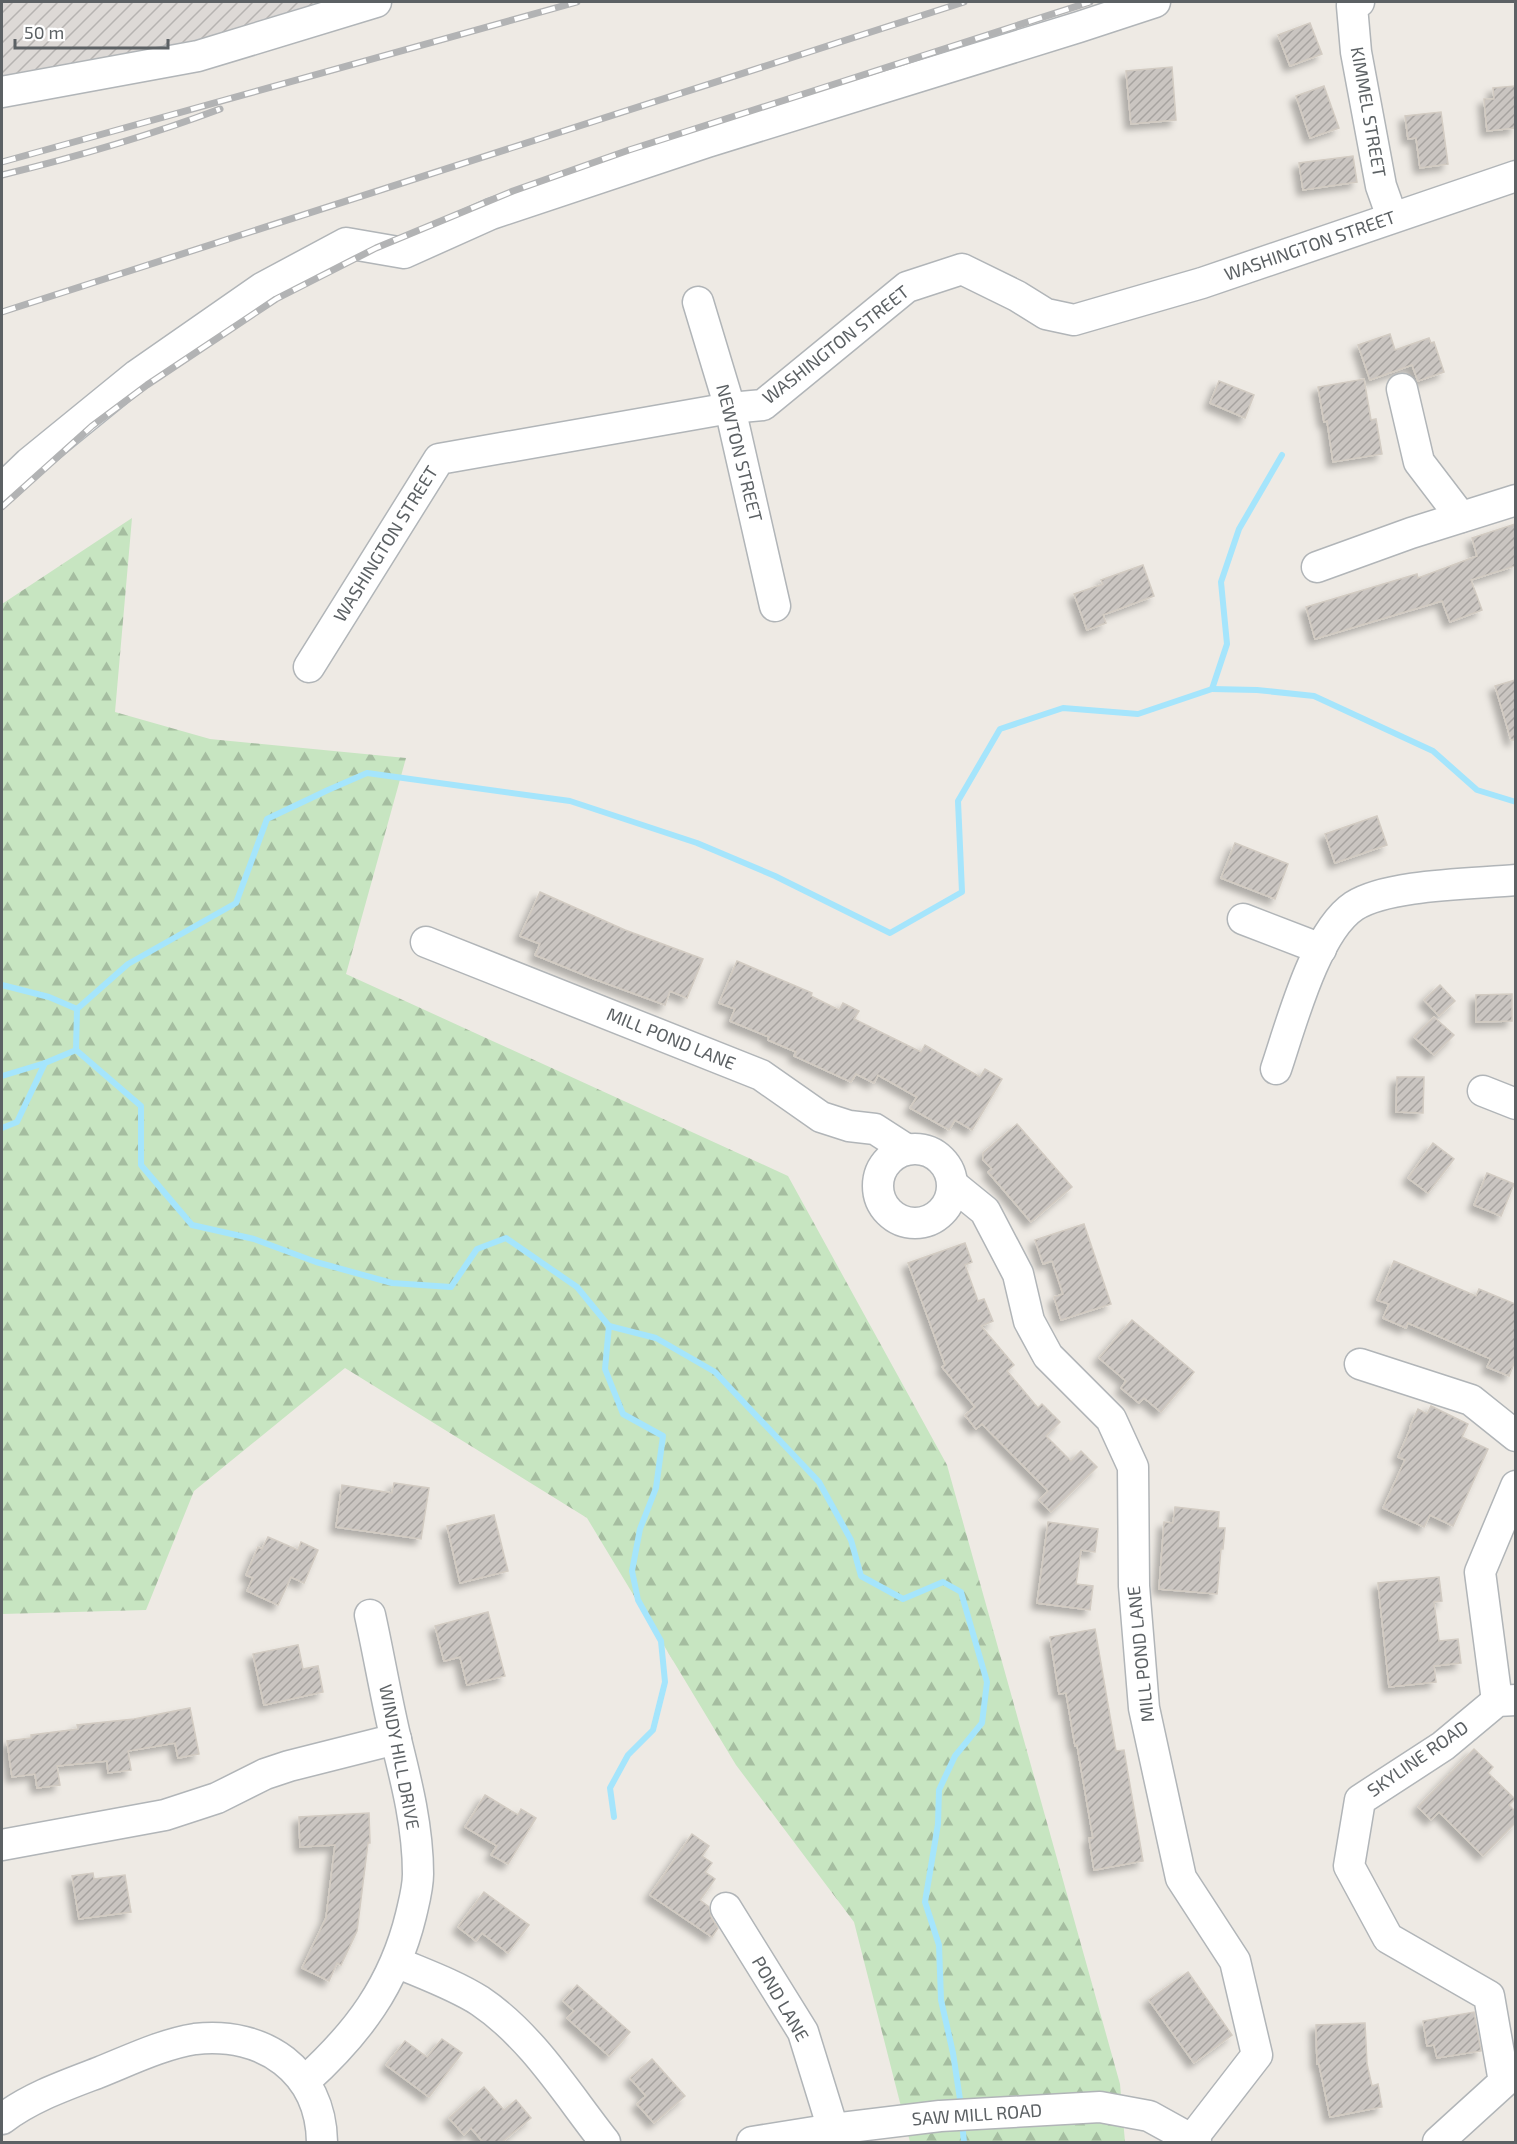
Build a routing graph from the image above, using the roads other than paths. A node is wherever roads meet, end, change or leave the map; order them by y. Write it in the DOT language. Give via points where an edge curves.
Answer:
graph roads {
  1 [pos="376,2"];
  2 [pos="1155,2"];
  3 [pos="1355,4"];
  4 [pos="2,92"];
  5 [pos="1515,176"];
  6 [pos="1392,217"];
  7 [pos="698,302"];
  8 [pos="1402,389"];
  9 [pos="730,408"];
  10 [pos="2,489"];
  11 [pos="1515,500"];
  12 [pos="1461,517"];
  13 [pos="1317,567"];
  14 [pos="775,606"];
  15 [pos="309,667"];
  16 [pos="1515,880"];
  17 [pos="1243,919"];
  18 [pos="426,942"];
  19 [pos="1321,949"];
  20 [pos="1276,1069"];
  21 [pos="1483,1091"];
  22 [pos="1515,1104"];
  23 [pos="906,1149"];
  24 [pos="953,1185"];
  25 [pos="1360,1364"];
  26 [pos="1515,1436"];
  27 [pos="1515,1486"];
  28 [pos="370,1615"];
  29 [pos="1506,1701"];
  30 [pos="396,1739"];
  31 [pos="2,1845"];
  32 [pos="726,1908"];
  33 [pos="396,1962"];
  34 [pos="305,2081"];
  35 [pos="2,2119"];
  36 [pos="834,2129"];
  37 [pos="1194,2141"];
  38 [pos="322,2142"];
  39 [pos="605,2142"];
  40 [pos="752,2142"];
  41 [pos="1438,2142"];
  1 -- 4 [label="street" via="198,56"];
  2 -- 10 [label="street" via="490,214 404,253 346,243 262,288 137,375"];
  3 -- 6 [label="street, KIMMEL STREET" via="1356,52 1381,186"];
  5 -- 6 [label="street, WASHINGTON STREET"];
  6 -- 9 [label="street, WASHINGTON STREET" via="1202,283 1074,320 1046,314 962,269 907,287 763,405"];
  7 -- 9 [label="street, NEWTON STREET"];
  8 -- 12 [label="street" via="1419,462"];
  9 -- 14 [label="street, NEWTON STREET"];
  9 -- 15 [label="street, WASHINGTON STREET" via="439,459"];
  11 -- 12 [label="street"];
  12 -- 13 [label="street"];
  16 -- 19 [label="street" via="1406,890 1369,899 1340,919"];
  17 -- 19 [label="street"];
  18 -- 23 [label="street, MILL POND LANE" via="761,1074 821,1117 875,1129"];
  19 -- 20 [label="street"];
  21 -- 22 [label="street"];
  23 -- 24 [label="street, MILL POND LANE" via="918,1148 938,1156 946,1164"];
  23 -- 24 [label="street" via="886,1162 877,1184 884,1207 892,1216 903,1222 927,1222 946,1208"];
  24 -- 37 [label="street, MILL POND LANE" via="985,1211 1018,1274 1029,1321 1048,1356 1111,1419 1133,1467 1134,1586 1144,1708 1181,1878 1235,1960 1257,2055"];
  25 -- 26 [label="street" via="1471,1400"];
  27 -- 29 [label="street" via="1480,1572"];
  28 -- 30 [label="street, WINDY HILL DRIVE"];
  29 -- 41 [label="street, SKYLINE ROAD" via="1360,1800 1349,1866 1388,1938 1489,1996 1504,2082"];
  30 -- 31 [label="street" via="289,1766 217,1798 165,1815"];
  30 -- 33 [label="street, WINDY HILL DRIVE" via="409,1788 418,1876"];
  32 -- 36 [label="street, POND LANE" via="802,2032"];
  33 -- 34 [label="street, WINDY HILL DRIVE" via="372,2008"];
  33 -- 39 [label="street" via="464,1992 501,2018 538,2055"];
  34 -- 35 [label="street" via="285,2060 259,2046 233,2040 196,2039 52,2091"];
  34 -- 38 [label="street" via="315,2104"];
  36 -- 37 [label="street, SAW MILL ROAD" via="940,2116 1100,2107 1149,2116"];
  36 -- 40 [label="street, SAW MILL ROAD"];
}
